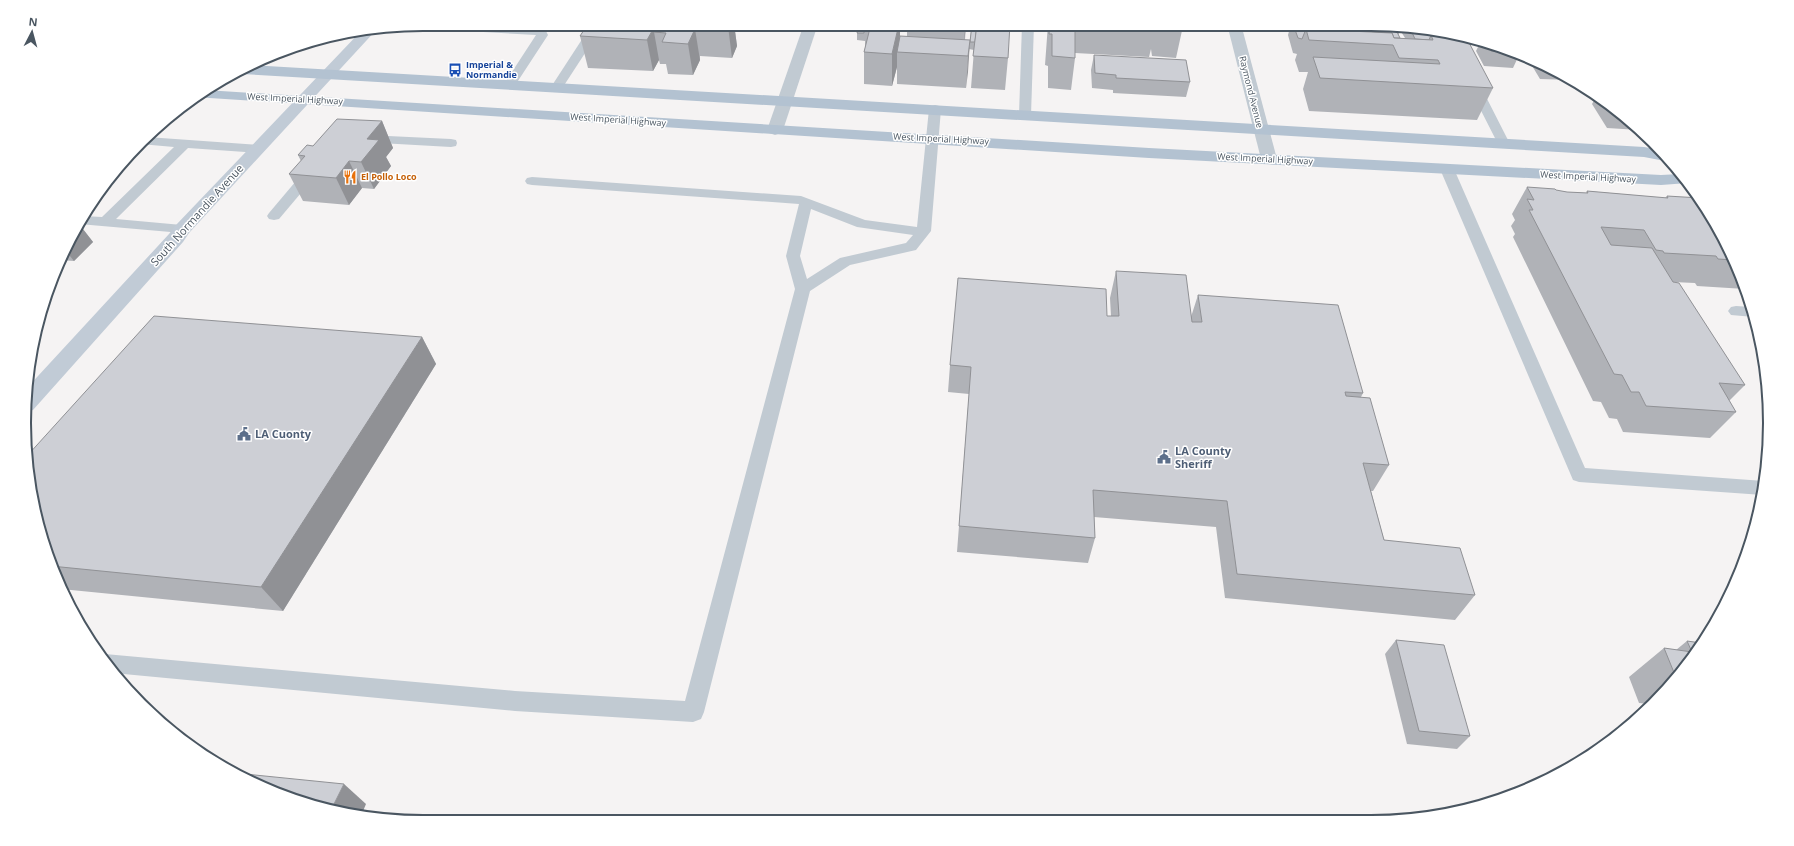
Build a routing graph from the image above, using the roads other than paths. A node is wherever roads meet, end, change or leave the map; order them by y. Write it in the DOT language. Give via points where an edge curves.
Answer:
graph roads {
  1 [pos="538,31"];
  2 [pos="593,31"];
  3 [pos="810,31"];
  4 [pos="1028,31"];
  5 [pos="1236,31"];
  6 [pos="365,35"];
  7 [pos="1450,40"];
  8 [pos="255,69"];
  9 [pos="329,74"];
  10 [pos="510,84"];
  11 [pos="557,87"];
  12 [pos="209,95"];
  13 [pos="304,100"];
  14 [pos="785,100"];
  15 [pos="935,109"];
  16 [pos="1025,115"];
  17 [pos="1260,129"];
  18 [pos="775,130"];
  19 [pos="353,139"];
  20 [pos="931,139"];
  21 [pos="151,142"];
  22 [pos="451,143"];
  23 [pos="185,144"];
  24 [pos="1504,144"];
  25 [pos="258,149"];
  26 [pos="1644,152"];
  27 [pos="1656,154"];
  28 [pos="1269,159"];
  29 [pos="319,163"];
  30 [pos="1353,164"];
  31 [pos="1447,169"];
  32 [pos="1678,179"];
  33 [pos="532,181"];
  34 [pos="806,202"];
  35 [pos="274,216"];
  36 [pos="88,221"];
  37 [pos="105,222"];
  38 [pos="182,229"];
  39 [pos="924,231"];
  40 [pos="803,289"];
  41 [pos="1736,310"];
  42 [pos="1747,311"];
  43 [pos="32,396"];
  44 [pos="1757,488"];
  45 [pos="114,664"];
  1 -- 10 [label="lane" via="542,35"];
  2 -- 11 [label="lane"];
  3 -- 14 [label="street"];
  4 -- 16 [label="lane"];
  5 -- 17 [label="street, Raymond Avenue"];
  6 -- 9 [label="main road, South Normandie Avenue"];
  7 -- 24 [label="lane"];
  8 -- 9 [label="main road"];
  9 -- 10 [label="main road"];
  9 -- 13 [label="main road, South Normandie Avenue"];
  10 -- 11 [label="main road"];
  11 -- 14 [label="main road"];
  12 -- 13 [label="main road, West Imperial Highway"];
  13 -- 18 [label="main road, West Imperial Highway"];
  13 -- 25 [label="main road, South Normandie Avenue"];
  14 -- 15 [label="main road"];
  14 -- 18 [label="street"];
  15 -- 16 [label="main road"];
  15 -- 20 [label="lane"];
  16 -- 17 [label="main road"];
  17 -- 24 [label="main road"];
  17 -- 28 [label="street, Raymond Avenue"];
  18 -- 20 [label="main road, West Imperial Highway"];
  19 -- 22 [label="lane"];
  20 -- 28 [label="main road, West Imperial Highway"];
  20 -- 39 [label="lane"];
  21 -- 23 [label="lane"];
  23 -- 25 [label="lane"];
  23 -- 37 [label="lane"];
  24 -- 26 [label="main road"];
  25 -- 38 [label="main road, South Normandie Avenue"];
  26 -- 27 [label="main road"];
  26 -- 30 [label="main road" via="1567,162 1382,152"];
  28 -- 30 [label="main road, West Imperial Highway"];
  29 -- 35 [label="lane"];
  30 -- 31 [label="main road, West Imperial Highway"];
  31 -- 32 [label="main road, West Imperial Highway"];
  31 -- 44 [label="lane" via="1579,475"];
  33 -- 34 [label="lane"];
  34 -- 39 [label="lane" via="862,224"];
  34 -- 40 [label="lane" via="793,256"];
  36 -- 37 [label="lane"];
  37 -- 38 [label="lane"];
  38 -- 43 [label="main road, South Normandie Avenue"];
  39 -- 40 [label="lane" via="911,247 845,261"];
  40 -- 45 [label="lane" via="694,712 516,701"];
  41 -- 42 [label="lane"];
}
